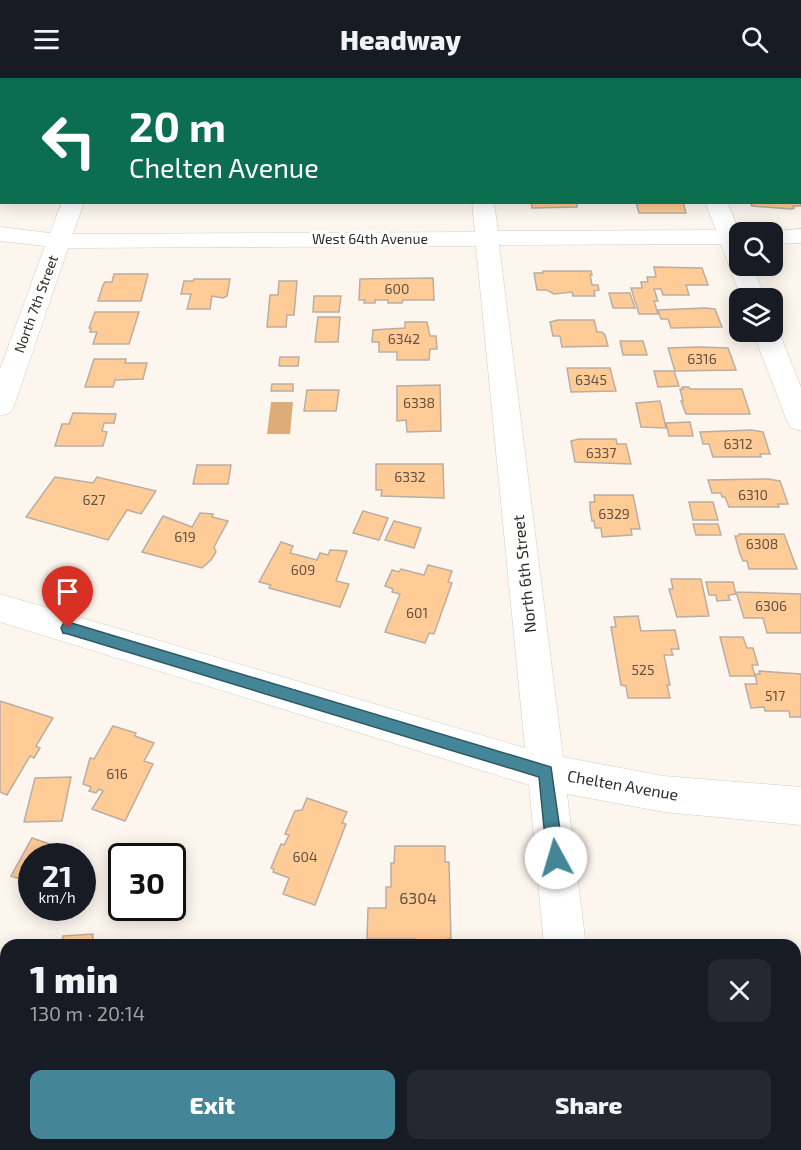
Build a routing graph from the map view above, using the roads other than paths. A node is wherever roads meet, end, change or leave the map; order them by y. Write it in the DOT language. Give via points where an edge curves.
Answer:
graph roads {
  1 [pos="72,204"];
  2 [pos="483,204"];
  3 [pos="717,204"];
  4 [pos="729,226"];
  5 [pos="0,234"];
  6 [pos="801,236"];
  7 [pos="729,237"];
  8 [pos="783,237"];
  9 [pos="487,239"];
  10 [pos="59,241"];
  11 [pos="770,342"];
  12 [pos="0,406"];
  13 [pos="801,421"];
  14 [pos="0,608"];
  15 [pos="546,772"];
  16 [pos="801,806"];
  17 [pos="564,939"];
  1 -- 10 [label="street, North 7th Street"];
  2 -- 9 [label="street, North 6th Street"];
  3 -- 4 [label="street"];
  5 -- 10 [label="street, West 64th Avenue"];
  6 -- 8 [label="street"];
  7 -- 9 [label="street, West 64th Avenue"];
  9 -- 10 [label="street, West 64th Avenue"];
  9 -- 15 [label="street, North 6th Street"];
  10 -- 12 [label="street, North 7th Street"];
  11 -- 13 [label="street"];
  14 -- 15 [label="street, Chelten Avenue"];
  15 -- 16 [label="street, Chelten Avenue" via="664,794"];
  15 -- 17 [label="street, North 6th Street"];
}
